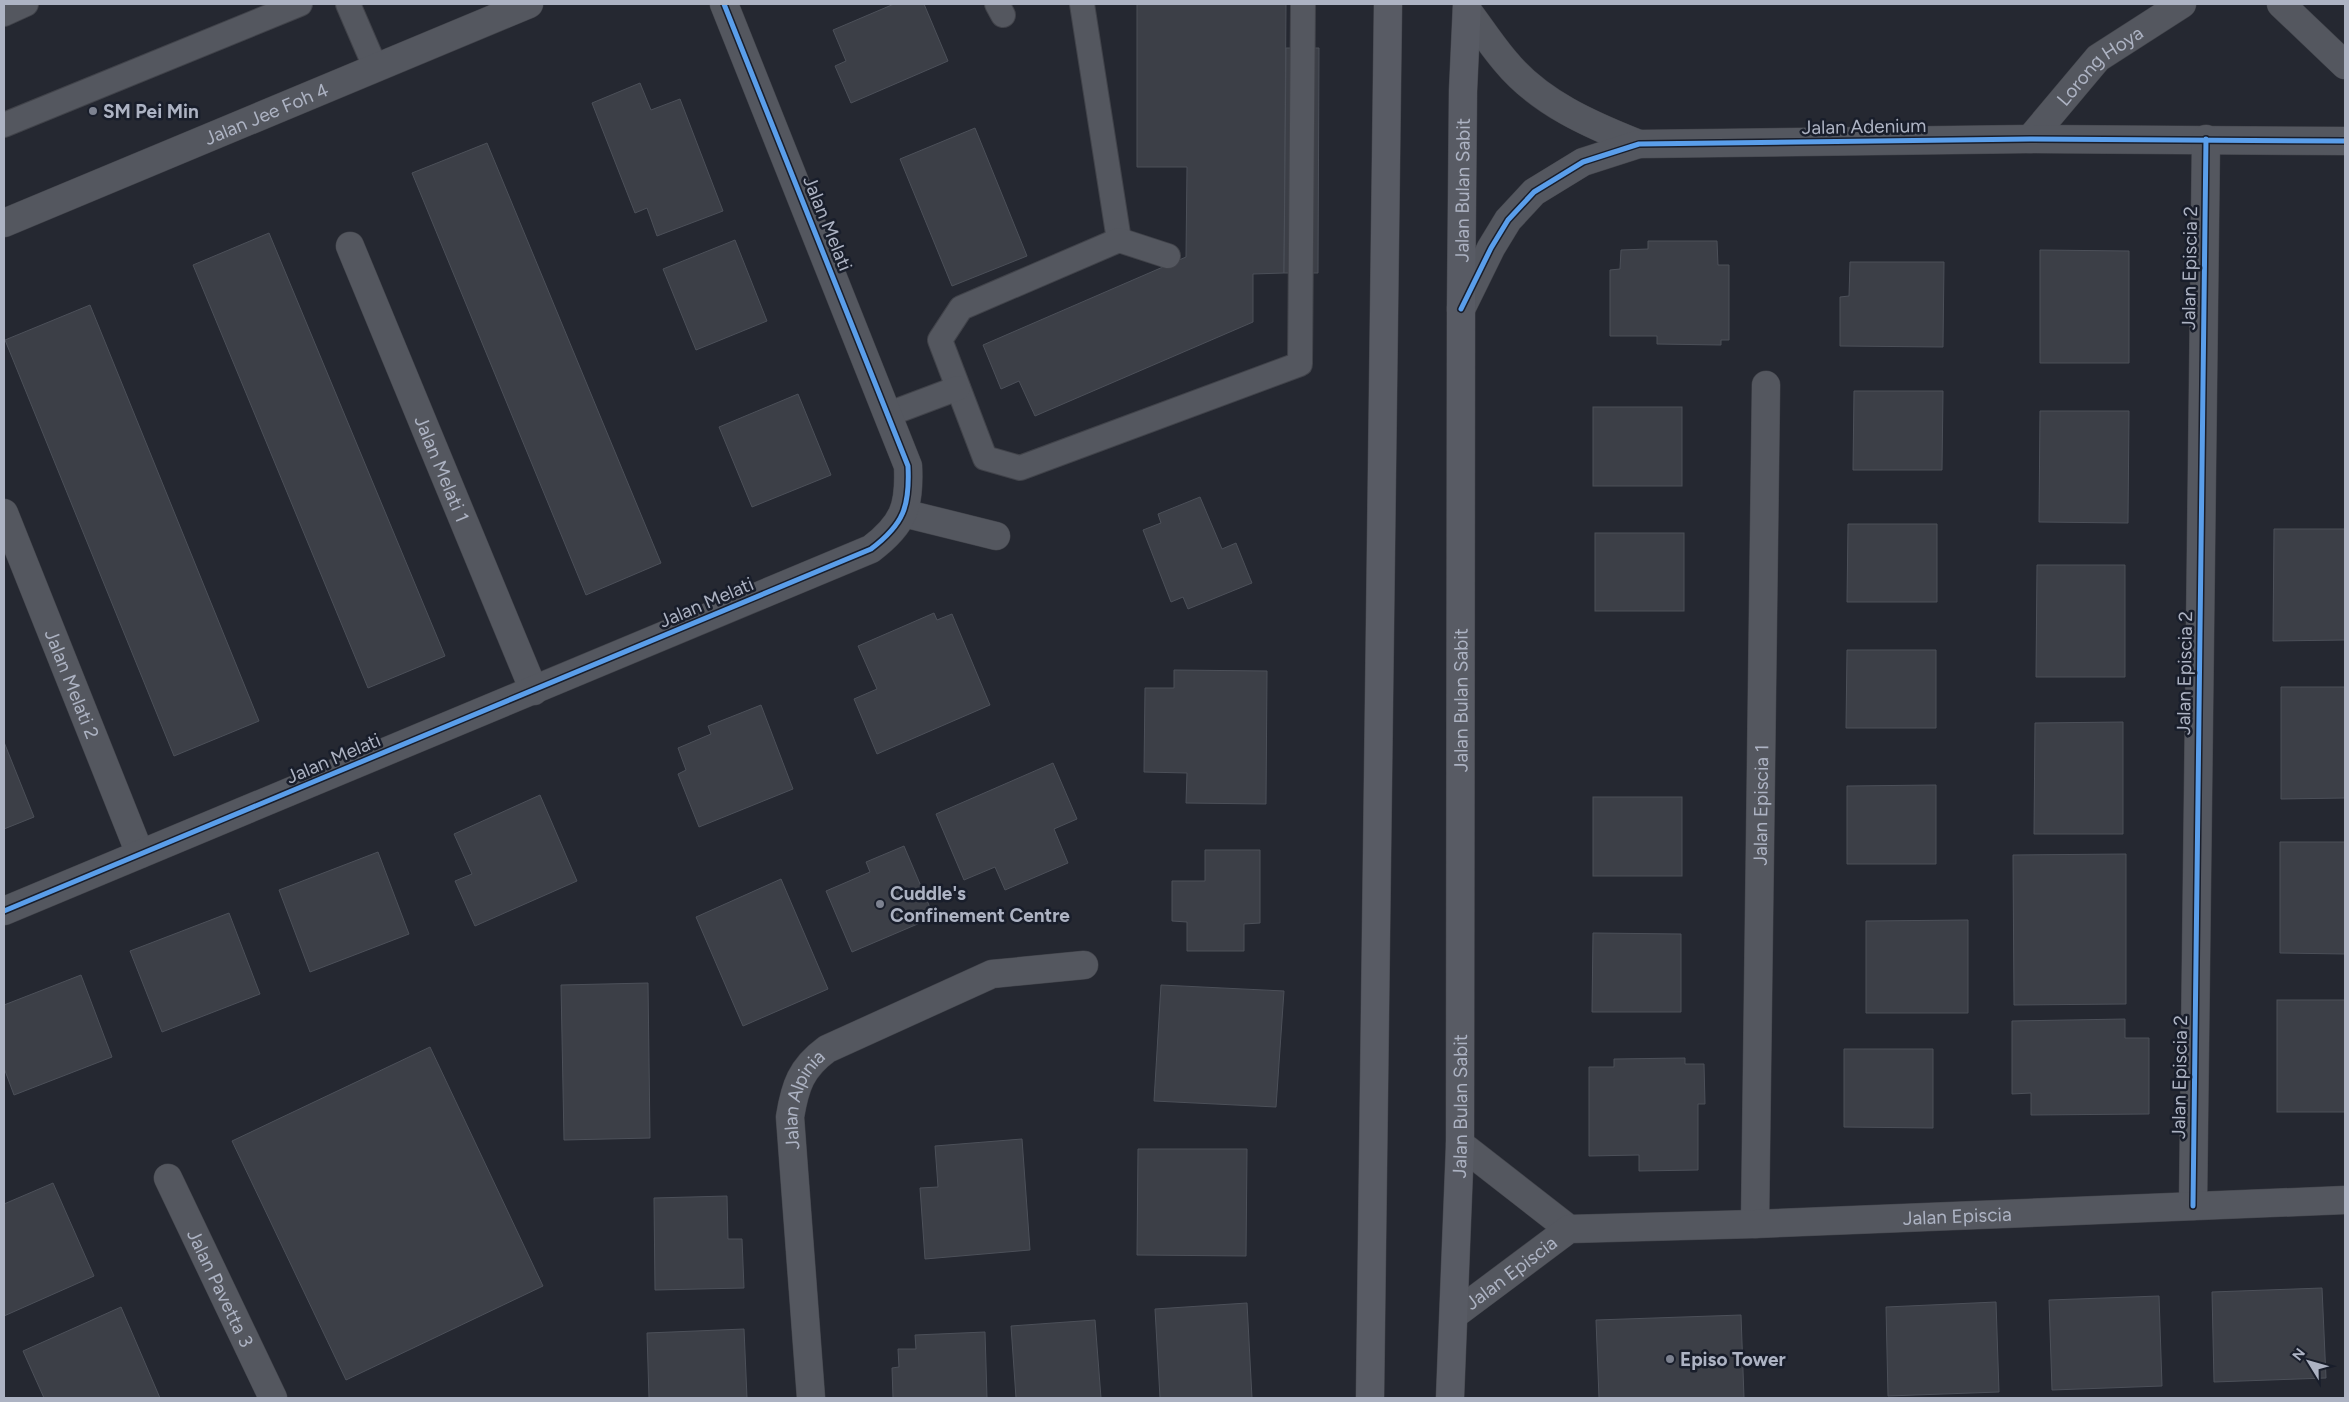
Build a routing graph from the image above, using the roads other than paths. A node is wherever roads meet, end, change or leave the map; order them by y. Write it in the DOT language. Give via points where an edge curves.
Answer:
graph roads {
  1 [pos="26,4"];
  2 [pos="298,4"];
  3 [pos="348,4"];
  4 [pos="529,4"];
  5 [pos="724,4"];
  6 [pos="1082,4"];
  7 [pos="1302,4"];
  8 [pos="1388,4"];
  9 [pos="2182,4"];
  10 [pos="2281,4"];
  11 [pos="1467,7"];
  12 [pos="4,14"];
  13 [pos="2345,65"];
  14 [pos="376,69"];
  15 [pos="4,125"];
  16 [pos="2030,139"];
  17 [pos="2206,140"];
  18 [pos="2345,141"];
  19 [pos="1639,144"];
  20 [pos="4,223"];
  21 [pos="1119,240"];
  22 [pos="350,246"];
  23 [pos="1168,256"];
  24 [pos="1461,309"];
  25 [pos="1766,385"];
  26 [pos="958,388"];
  27 [pos="889,414"];
  28 [pos="4,513"];
  29 [pos="903,513"];
  30 [pos="996,536"];
  31 [pos="534,691"];
  32 [pos="140,854"];
  33 [pos="4,911"];
  34 [pos="1084,965"];
  35 [pos="1460,1144"];
  36 [pos="168,1178"];
  37 [pos="2345,1200"];
  38 [pos="2192,1206"];
  39 [pos="1755,1224"];
  40 [pos="1569,1228"];
  41 [pos="1454,1315"];
  42 [pos="1367,1390"];
  43 [pos="273,1398"];
  44 [pos="811,1398"];
  45 [pos="1450,1398"];
  1 -- 12 [label="lane"];
  2 -- 15 [label="lane"];
  3 -- 14 [label="lane"];
  4 -- 14 [label="street, Jalan Jee Foh 4"];
  5 -- 27 [label="street, Jalan Melati"];
  6 -- 21 [label="lane"];
  7 -- 26 [label="lane" via="1300,364 1020,468 985,458"];
  8 -- 42 [label="main road"];
  9 -- 16 [label="street, Lorong Hoya" via="2098,58"];
  10 -- 13 [label="street"];
  11 -- 19 [label="street, Jalan Adenium" via="1507,64 1531,86 1592,125"];
  11 -- 24 [label="main road, Jalan Bulan Sabit"];
  14 -- 20 [label="street, Jalan Jee Foh 4"];
  16 -- 17 [label="street, Jalan Adenium"];
  16 -- 19 [label="street, Jalan Adenium"];
  17 -- 18 [label="street, Jalan Adenium"];
  17 -- 38 [label="street, Jalan Episcia 2"];
  19 -- 24 [label="street, Jalan Adenium" via="1583,162 1534,192 1508,220"];
  21 -- 23 [label="lane"];
  21 -- 26 [label="lane" via="961,308 940,340"];
  22 -- 31 [label="street, Jalan Melati 1"];
  24 -- 35 [label="main road, Jalan Bulan Sabit"];
  25 -- 39 [label="street, Jalan Episcia 1"];
  26 -- 27 [label="lane"];
  27 -- 29 [label="street, Jalan Melati" via="908,466 909,491"];
  28 -- 32 [label="street, Jalan Melati 2"];
  29 -- 30 [label="street"];
  29 -- 31 [label="street, Jalan Melati" via="890,534 871,549"];
  31 -- 32 [label="street, Jalan Melati"];
  32 -- 33 [label="street, Jalan Melati"];
  34 -- 44 [label="street, Jalan Alpinia" via="992,974 827,1048 804,1070 793,1095 790,1117"];
  35 -- 40 [label="street, Jalan Episcia"];
  35 -- 41 [label="main road, Jalan Bulan Sabit"];
  36 -- 43 [label="street, Jalan Pavetta 3"];
  37 -- 38 [label="street, Jalan Episcia"];
  38 -- 39 [label="street, Jalan Episcia"];
  39 -- 40 [label="street, Jalan Episcia"];
  40 -- 41 [label="street, Jalan Episcia"];
  41 -- 45 [label="main road, Jalan Bulan Sabit"];
}
